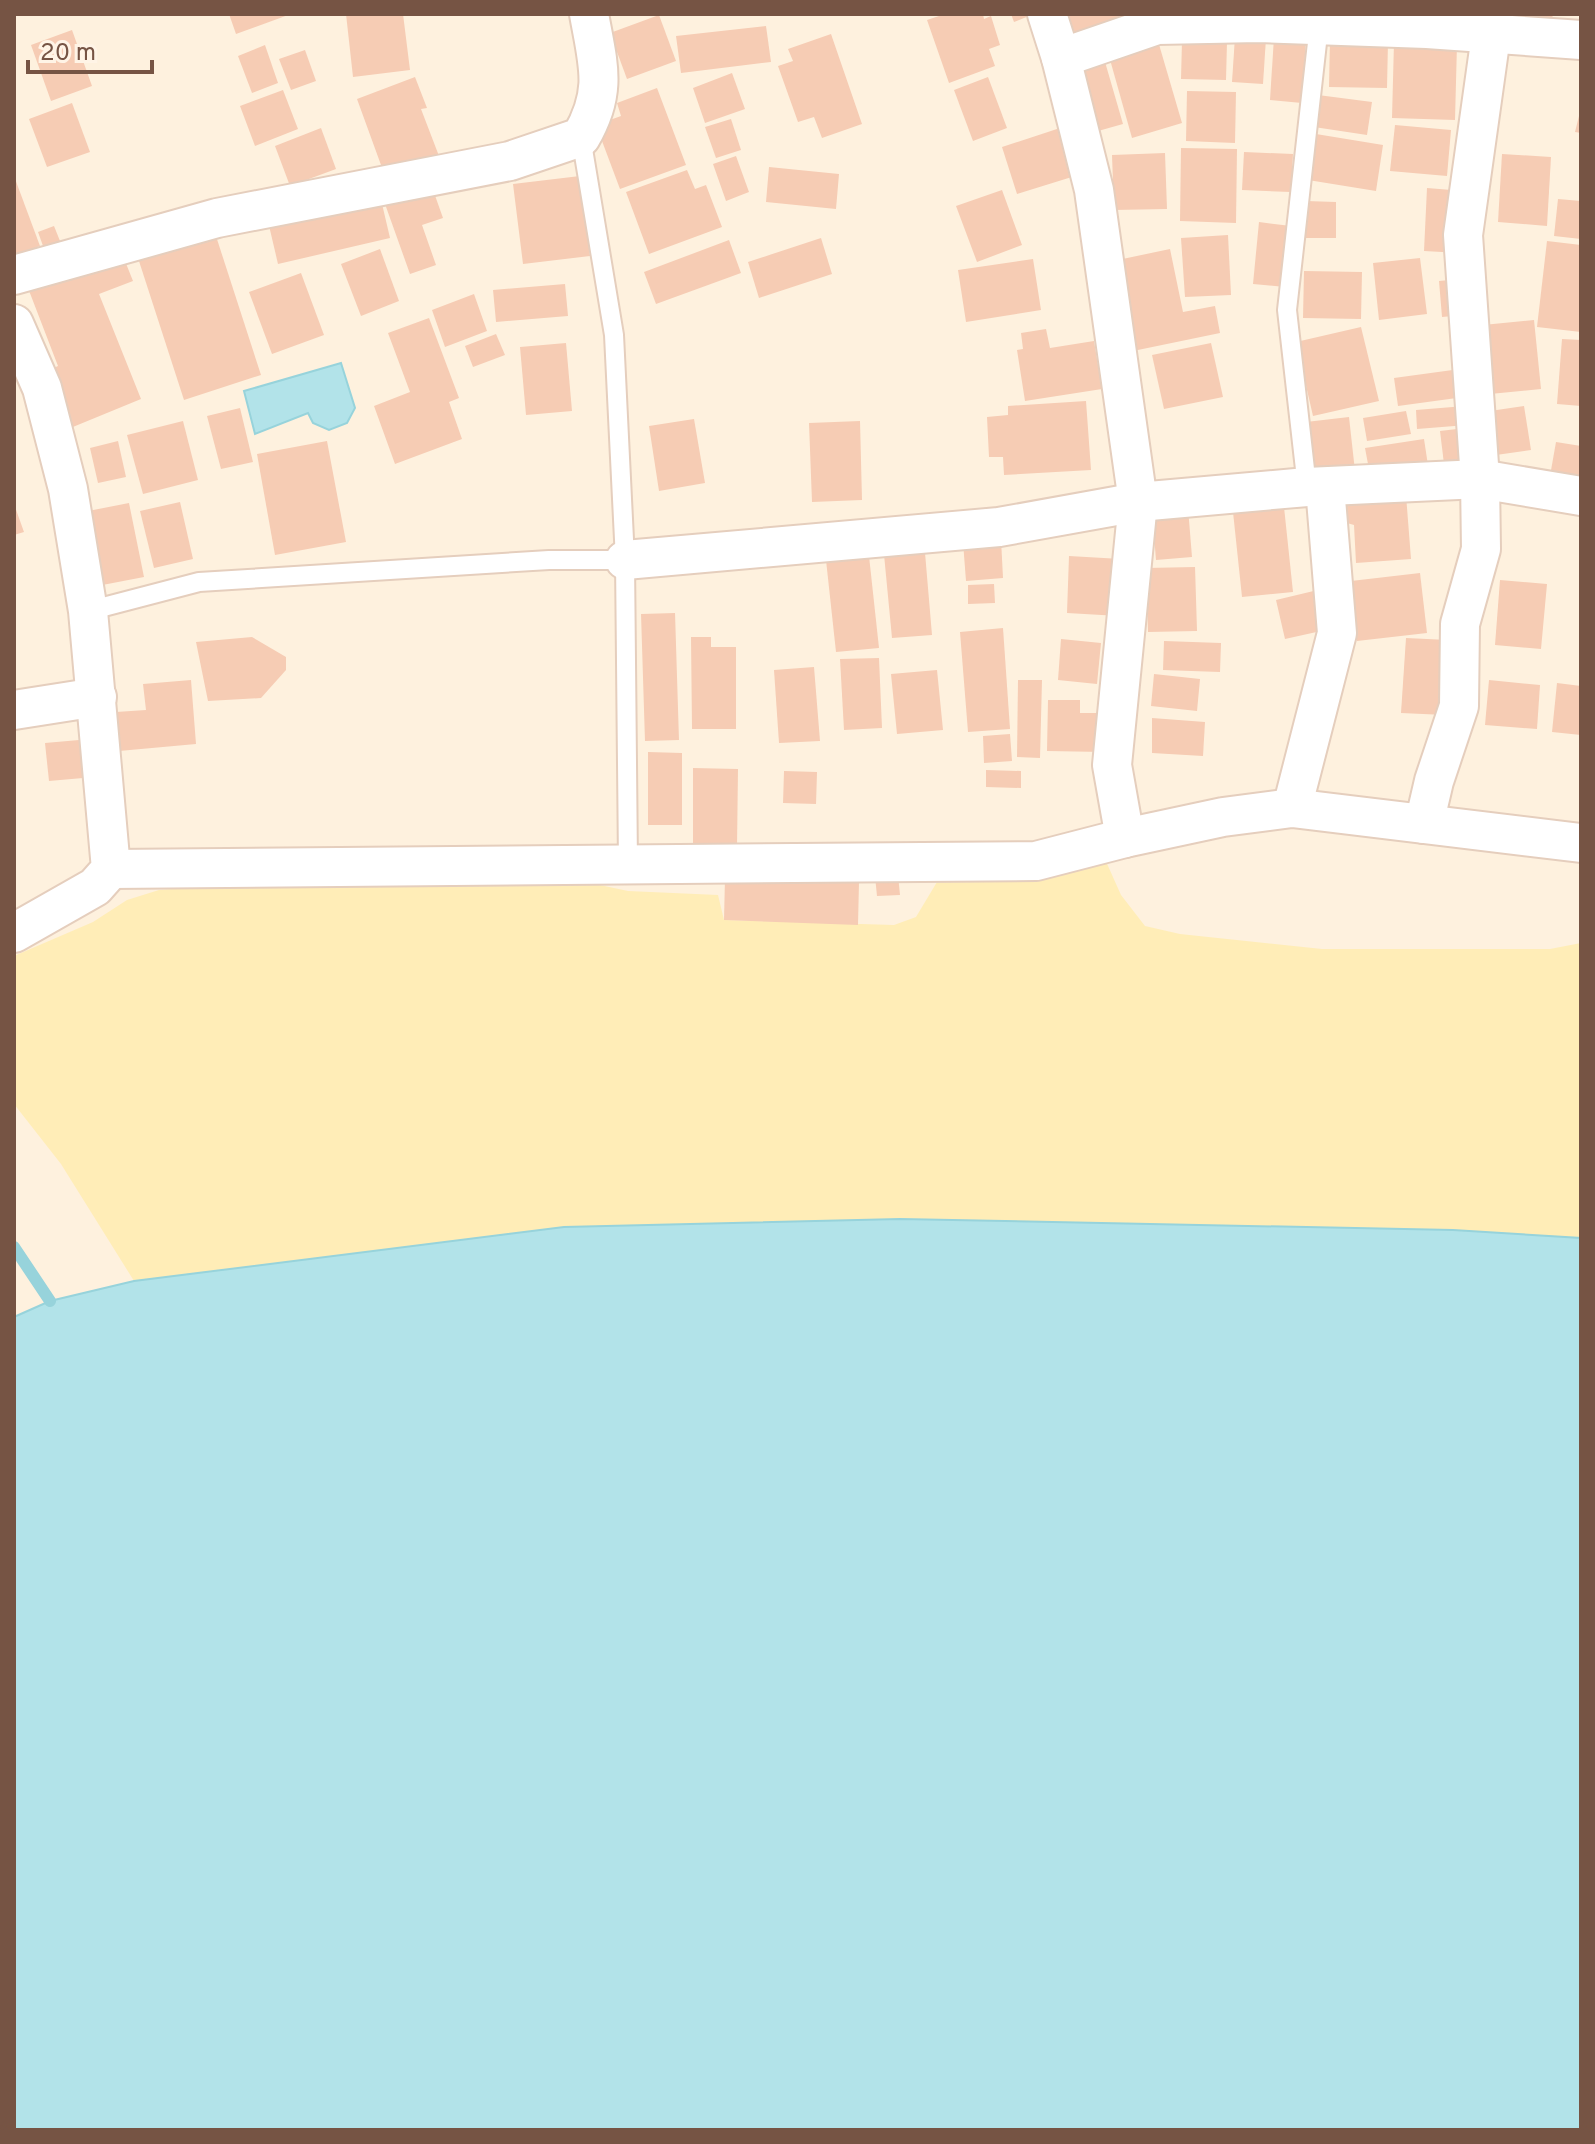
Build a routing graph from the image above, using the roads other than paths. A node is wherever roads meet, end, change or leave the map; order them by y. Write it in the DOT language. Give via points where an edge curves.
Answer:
graph roads {
  1 [pos="589,14"];
  2 [pos="1047,14"];
  3 [pos="1493,23"];
  4 [pos="1319,25"];
  5 [pos="1581,40"];
  6 [pos="1061,58"];
  7 [pos="581,137"];
  8 [pos="14,275"];
  9 [pos="14,324"];
  10 [pos="1480,479"];
  11 [pos="1316,487"];
  12 [pos="1581,496"];
  13 [pos="1138,502"];
  14 [pos="625,560"];
  15 [pos="88,611"];
  16 [pos="97,697"];
  17 [pos="14,710"];
  18 [pos="1292,808"];
  19 [pos="1424,824"];
  20 [pos="1125,838"];
  21 [pos="1581,843"];
  22 [pos="628,864"];
  23 [pos="111,869"];
  24 [pos="14,933"];
  1 -- 7 [label="street" via="599,74 595,113"];
  2 -- 6 [label="street"];
  3 -- 4 [label="street"];
  3 -- 5 [label="street"];
  3 -- 10 [label="street" via="1463,235"];
  4 -- 6 [label="street" via="1157,25"];
  4 -- 11 [label="lane" via="1287,310"];
  6 -- 13 [label="street" via="1094,190"];
  7 -- 8 [label="street" via="510,161 217,218"];
  7 -- 14 [label="lane" via="614,335"];
  9 -- 15 [label="street" via="42,388 61,460"];
  10 -- 11 [label="street"];
  10 -- 12 [label="street"];
  10 -- 19 [label="street" via="1481,549 1460,624 1459,706"];
  11 -- 13 [label="street"];
  11 -- 18 [label="street" via="1337,633"];
  13 -- 14 [label="street" via="999,527"];
  13 -- 20 [label="street" via="1112,765"];
  14 -- 15 [label="lane" via="199,582"];
  14 -- 22 [label="lane"];
  15 -- 16 [label="street"];
  16 -- 17 [label="street"];
  16 -- 23 [label="street"];
  18 -- 19 [label="street"];
  18 -- 20 [label="street"];
  19 -- 21 [label="street"];
  20 -- 22 [label="street" via="1036,861"];
  22 -- 23 [label="street"];
  23 -- 24 [label="street" via="95,887"];
}
